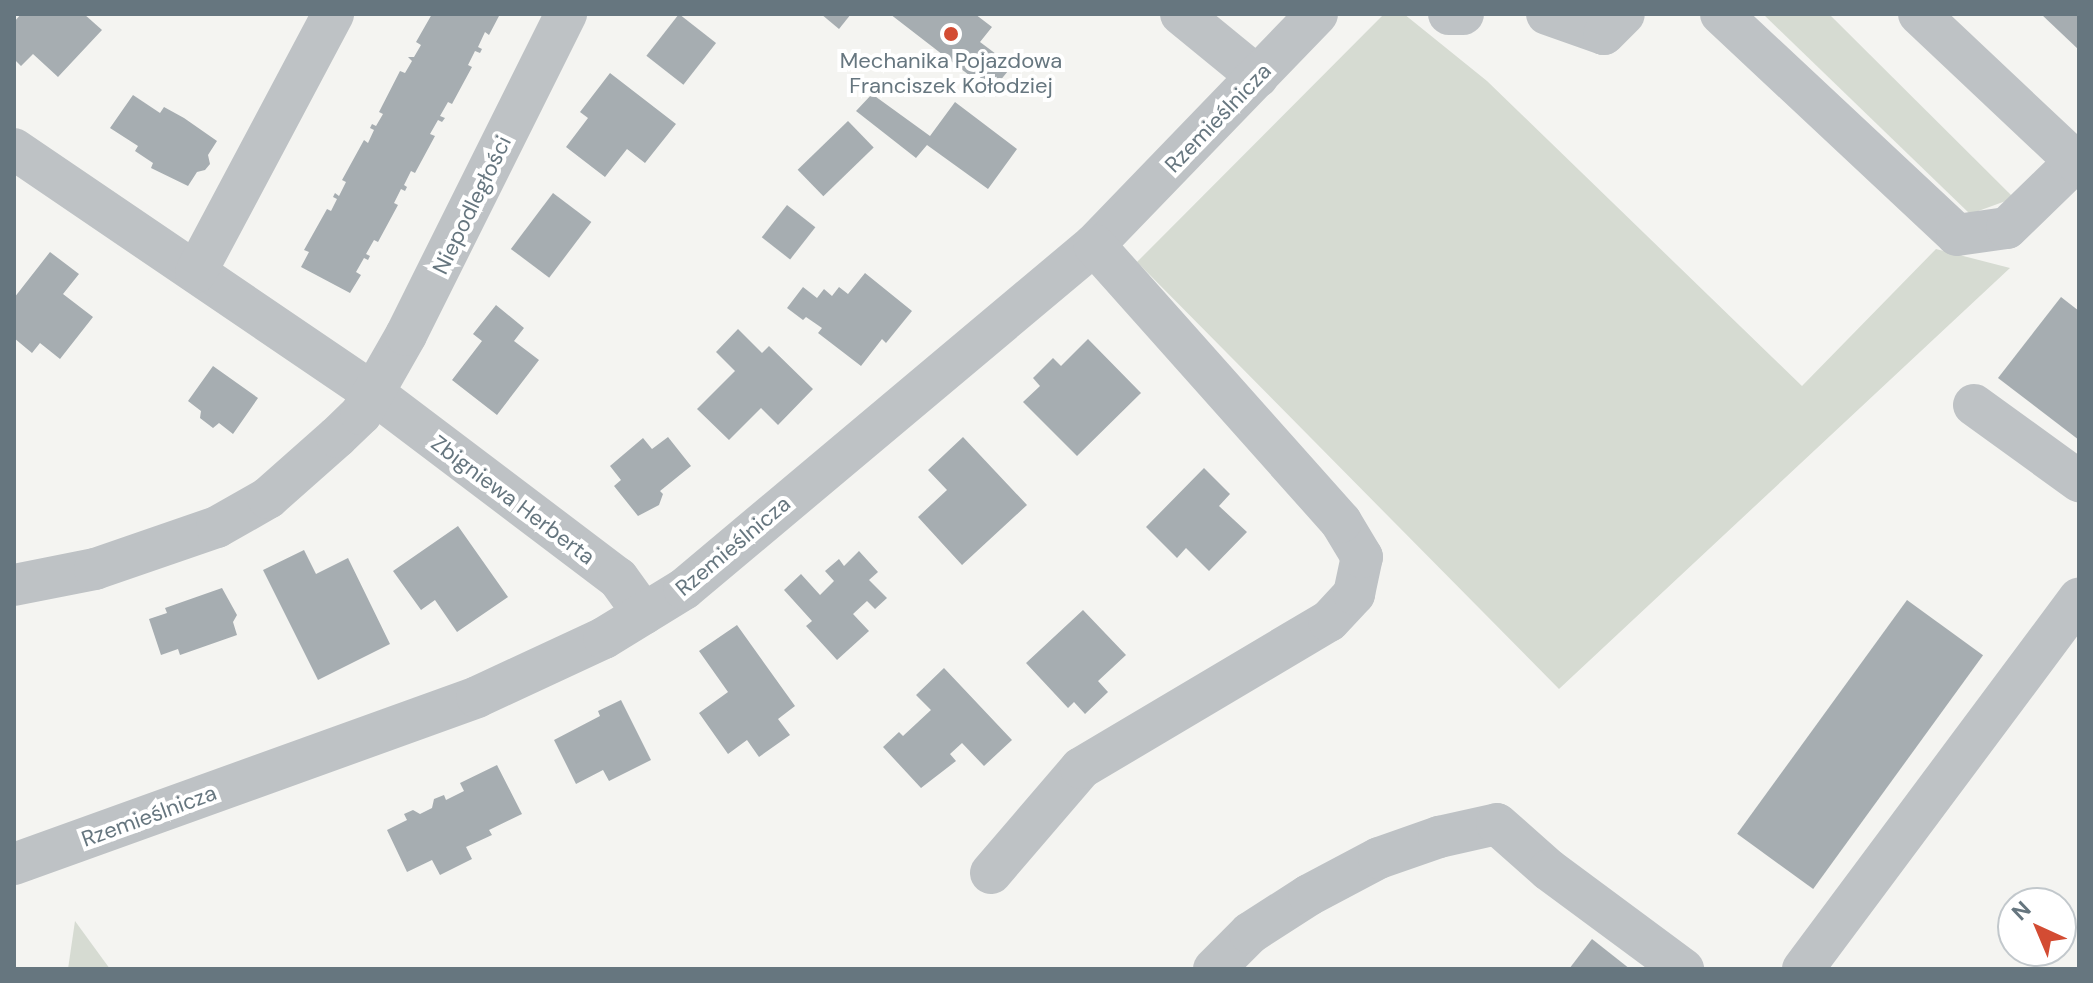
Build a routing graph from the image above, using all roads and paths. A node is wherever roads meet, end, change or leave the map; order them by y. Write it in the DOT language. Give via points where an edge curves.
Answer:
graph roads {
  1 [pos="333,14"];
  2 [pos="566,14"];
  3 [pos="1181,14"];
  4 [pos="1317,14"];
  5 [pos="1449,14"];
  6 [pos="1463,14"];
  7 [pos="1547,14"];
  8 [pos="1624,14"];
  9 [pos="1721,14"];
  10 [pos="1919,14"];
  11 [pos="1258,77"];
  12 [pos="14,149"];
  13 [pos="2078,161"];
  14 [pos="1094,245"];
  15 [pos="196,272"];
  16 [pos="373,393"];
  17 [pos="1974,405"];
  18 [pos="2079,481"];
  19 [pos="14,585"];
  20 [pos="2079,599"];
  21 [pos="644,614"];
  22 [pos="14,864"];
  23 [pos="991,873"];
  24 [pos="1214,969"];
  25 [pos="1683,969"];
  26 [pos="1803,969"];
  1 -- 15 [label="street"];
  2 -- 16 [label="street, Niepodległości"];
  3 -- 11 [label="street"];
  4 -- 11 [label="street, Rzemieślnicza"];
  5 -- 6 [label="street"];
  7 -- 8 [label="street" via="1604,34"];
  9 -- 13 [label="street" via="1957,235 2007,228"];
  10 -- 13 [label="street"];
  11 -- 14 [label="street, Rzemieślnicza"];
  12 -- 15 [label="street, Zbigniewa Herberta"];
  14 -- 21 [label="street, Rzemieślnicza" via="684,589"];
  14 -- 23 [label="street" via="1341,522 1362,557 1354,594 1329,621 1081,768"];
  15 -- 16 [label="street, Zbigniewa Herberta"];
  16 -- 19 [label="street" via="361,414 310,465 268,498 217,527 95,569"];
  16 -- 21 [label="street, Zbigniewa Herberta" via="618,578"];
  17 -- 18 [label="street"];
  20 -- 26 [label="street"];
  21 -- 22 [label="street, Rzemieślnicza" via="477,697"];
  24 -- 25 [label="street" via="1250,933 1379,858 1497,824 1549,870"];
}
